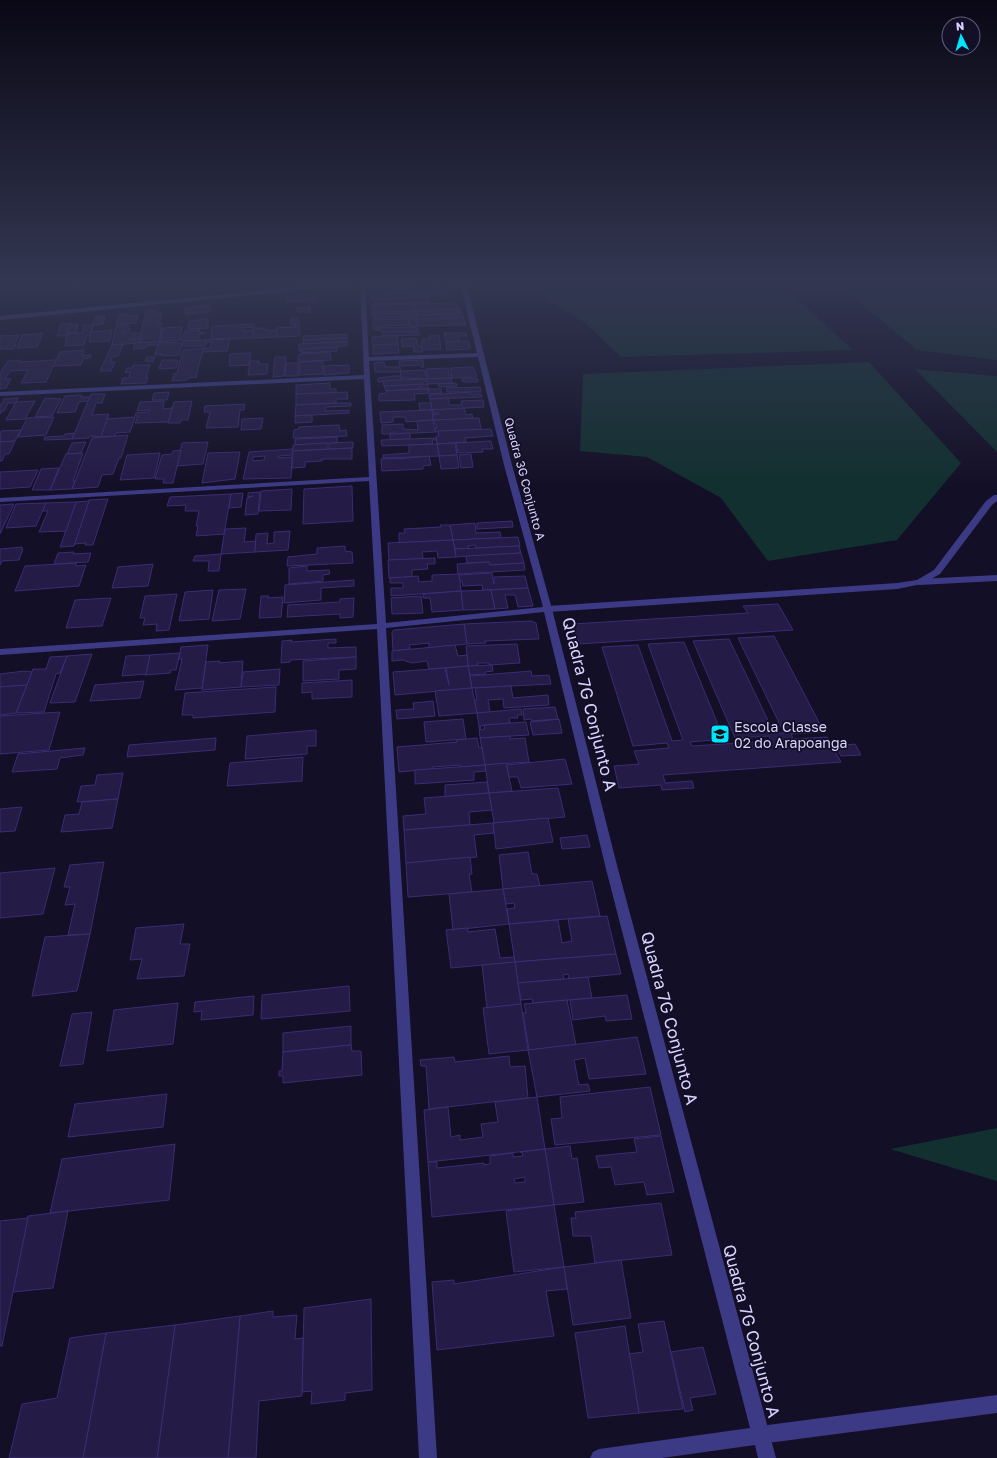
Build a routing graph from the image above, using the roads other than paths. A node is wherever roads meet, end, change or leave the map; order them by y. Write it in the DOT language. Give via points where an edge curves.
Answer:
graph roads {
  1 [pos="366,351"];
  2 [pos="480,351"];
  3 [pos="481,355"];
  4 [pos="366,359"];
  5 [pos="367,377"];
  6 [pos="0,394"];
  7 [pos="373,479"];
  8 [pos="997,497"];
  9 [pos="0,500"];
  10 [pos="997,578"];
  11 [pos="919,582"];
  12 [pos="548,609"];
  13 [pos="381,626"];
  14 [pos="0,652"];
  15 [pos="997,1404"];
  16 [pos="761,1435"];
  17 [pos="428,1458"];
  18 [pos="599,1458"];
  19 [pos="767,1458"];
  1 -- 4 [label="street"];
  2 -- 3 [label="street, Quadra 3G Conjunto A"];
  3 -- 4 [label="street"];
  3 -- 12 [label="street, Quadra 3G Conjunto A"];
  4 -- 5 [label="street"];
  5 -- 6 [label="street"];
  5 -- 7 [label="street"];
  7 -- 9 [label="street"];
  7 -- 13 [label="street"];
  8 -- 11 [label="street" via="989,503 936,572"];
  10 -- 11 [label="street"];
  11 -- 12 [label="street" via="896,586"];
  12 -- 13 [label="street"];
  12 -- 16 [label="street, Quadra 7G Conjunto A" via="616,884"];
  13 -- 14 [label="street"];
  13 -- 17 [label="street"];
  15 -- 16 [label="street"];
  16 -- 18 [label="street"];
  16 -- 19 [label="street, Quadra 7G Conjunto A"];
}
